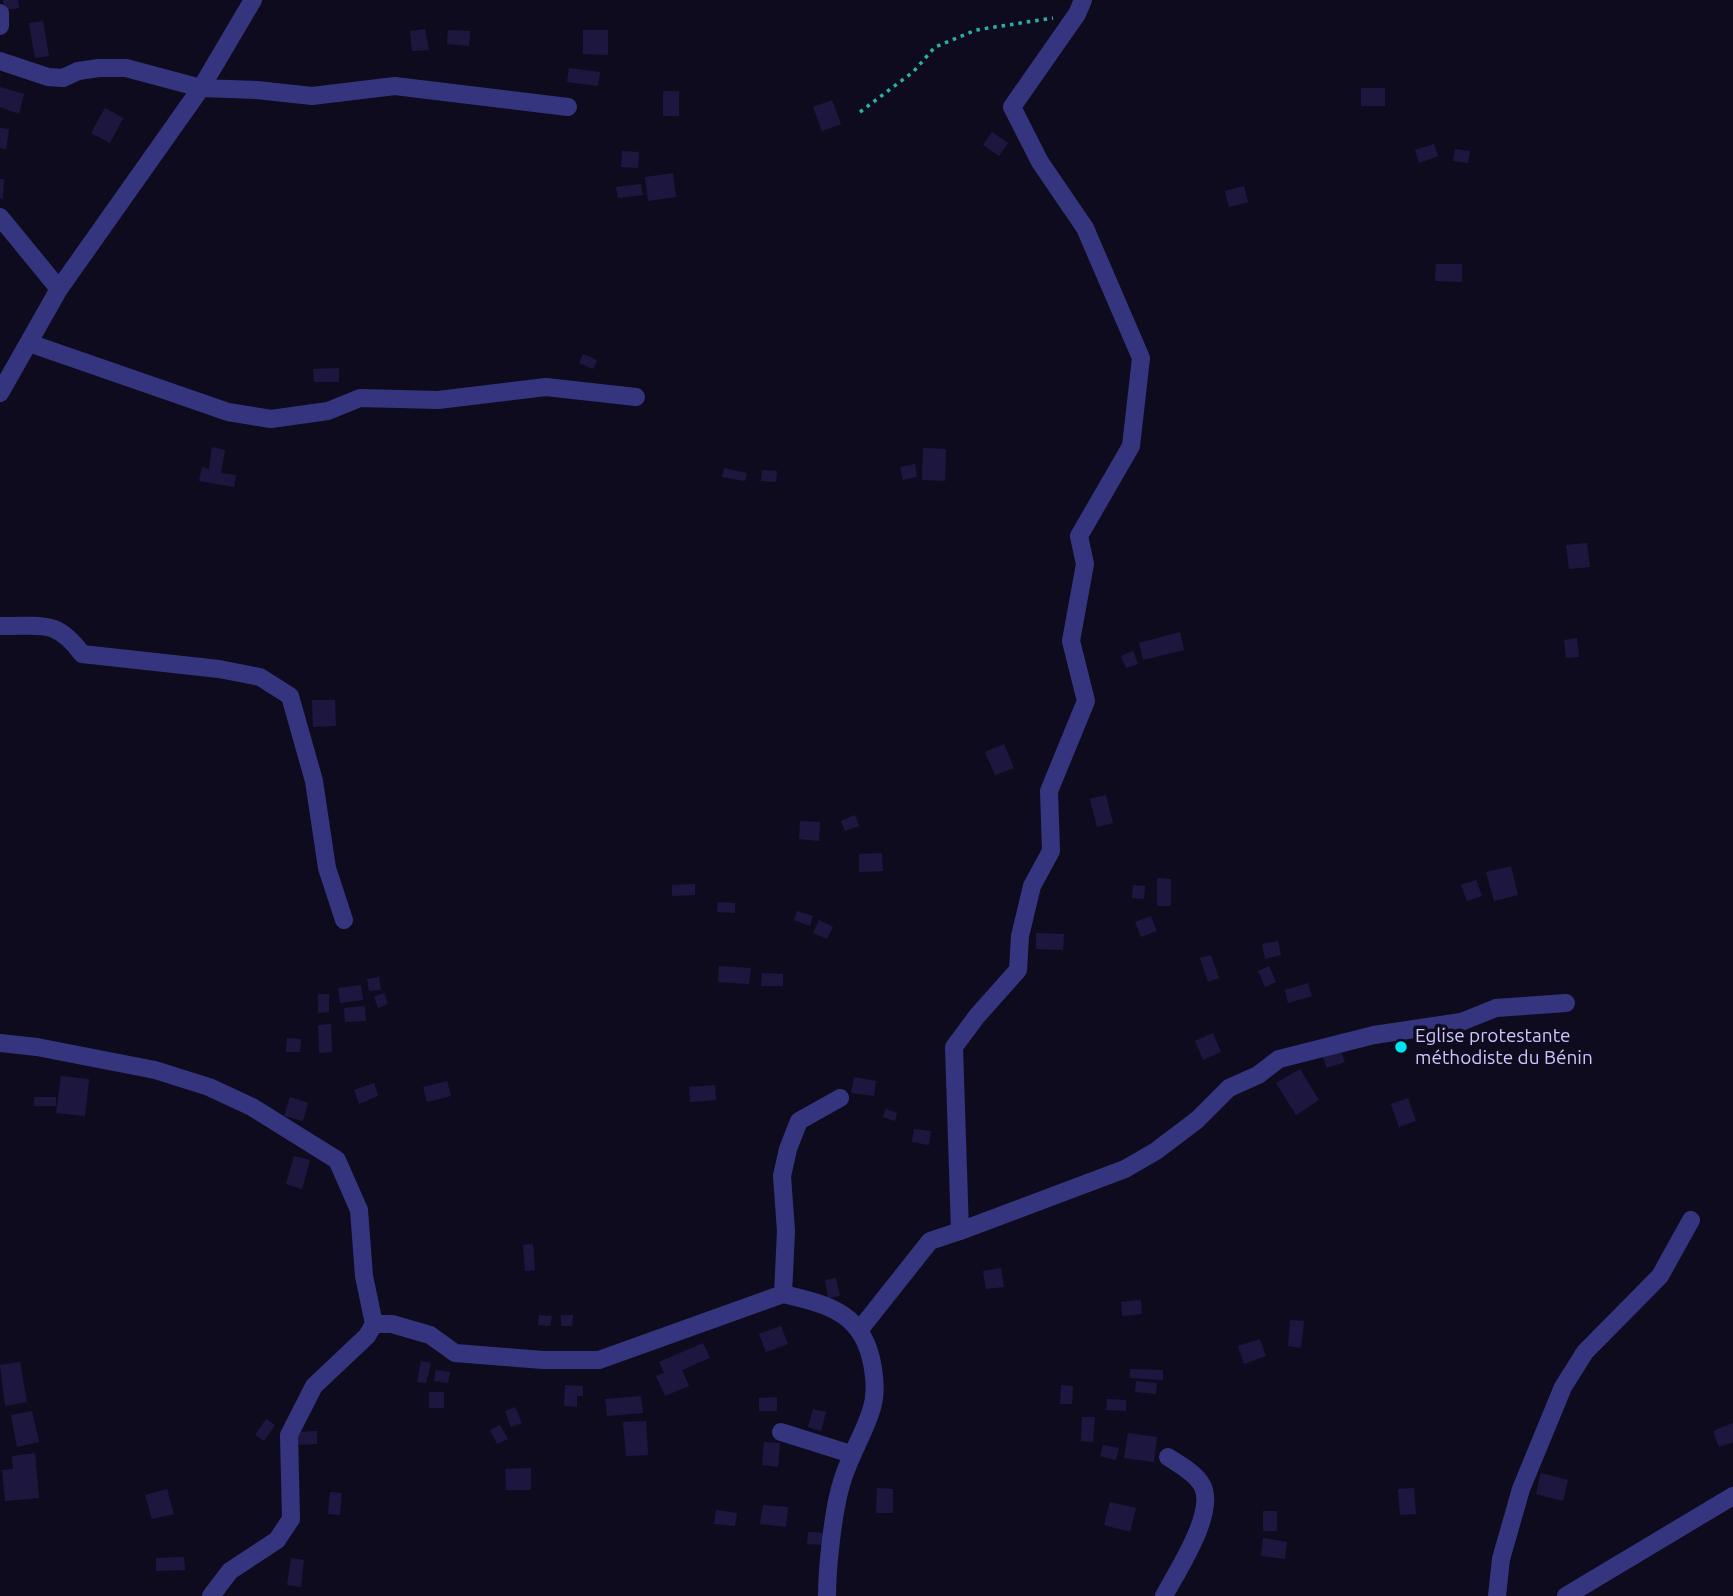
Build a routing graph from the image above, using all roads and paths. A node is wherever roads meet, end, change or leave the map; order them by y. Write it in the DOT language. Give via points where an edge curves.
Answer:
graph roads {
  1 [pos="253,0"];
  2 [pos="1080,7"];
  3 [pos="0,13"];
  4 [pos="0,26"];
  5 [pos="0,61"];
  6 [pos="201,88"];
  7 [pos="568,107"];
  8 [pos="860,112"];
  9 [pos="0,217"];
  10 [pos="59,289"];
  11 [pos="29,344"];
  12 [pos="0,393"];
  13 [pos="636,397"];
  14 [pos="0,626"];
  15 [pos="344,920"];
  16 [pos="1566,1003"];
  17 [pos="0,1043"];
  18 [pos="840,1098"];
  19 [pos="1691,1220"];
  20 [pos="960,1231"];
  21 [pos="783,1294"];
  22 [pos="374,1324"];
  23 [pos="861,1328"];
  24 [pos="781,1432"];
  25 [pos="851,1454"];
  26 [pos="1168,1457"];
  27 [pos="1733,1496"];
  28 [pos="211,1596"];
  29 [pos="827,1596"];
  30 [pos="1164,1596"];
  31 [pos="1497,1596"];
  32 [pos="1566,1596"];
  1 -- 6 [label="street"];
  2 -- 8 [label="path" via="975,30 935,47 912,72"];
  2 -- 20 [label="street" via="1012,107 1040,162 1085,228 1141,358 1131,446 1079,536 1085,564 1072,641 1086,701 1049,792 1051,851 1032,886 1017,970 954,1046"];
  3 -- 4 [label="street"];
  5 -- 6 [label="street" via="63,78 78,71 125,68"];
  6 -- 7 [label="street" via="312,96 395,86"];
  6 -- 10 [label="street"];
  9 -- 10 [label="street"];
  10 -- 11 [label="street"];
  11 -- 12 [label="street"];
  11 -- 13 [label="street" via="228,412 271,419 328,411 360,398 438,400 546,387"];
  14 -- 15 [label="street" via="54,626 82,654 246,674 290,695 314,780 327,868"];
  16 -- 20 [label="street" via="1496,1008 1461,1022 1374,1035 1279,1059 1229,1088 1197,1121 1125,1169"];
  17 -- 22 [label="street" via="155,1070 209,1087 252,1107 337,1160 359,1210 364,1276"];
  18 -- 21 [label="street" via="799,1121 788,1149 782,1176 786,1231"];
  19 -- 31 [label="street" via="1660,1276 1585,1352 1563,1387 1521,1489"];
  20 -- 23 [label="street" via="930,1241"];
  21 -- 22 [label="street" via="599,1360 456,1353 430,1335"];
  21 -- 23 [label="street" via="842,1313"];
  22 -- 28 [label="street" via="314,1386 289,1435 291,1519 277,1540 230,1571"];
  23 -- 25 [label="street" via="876,1388 872,1410"];
  24 -- 25 [label="street"];
  25 -- 29 [label="street" via="839,1488"];
  26 -- 30 [label="street" via="1195,1476 1206,1503 1197,1532"];
  27 -- 32 [label="street"];
}
